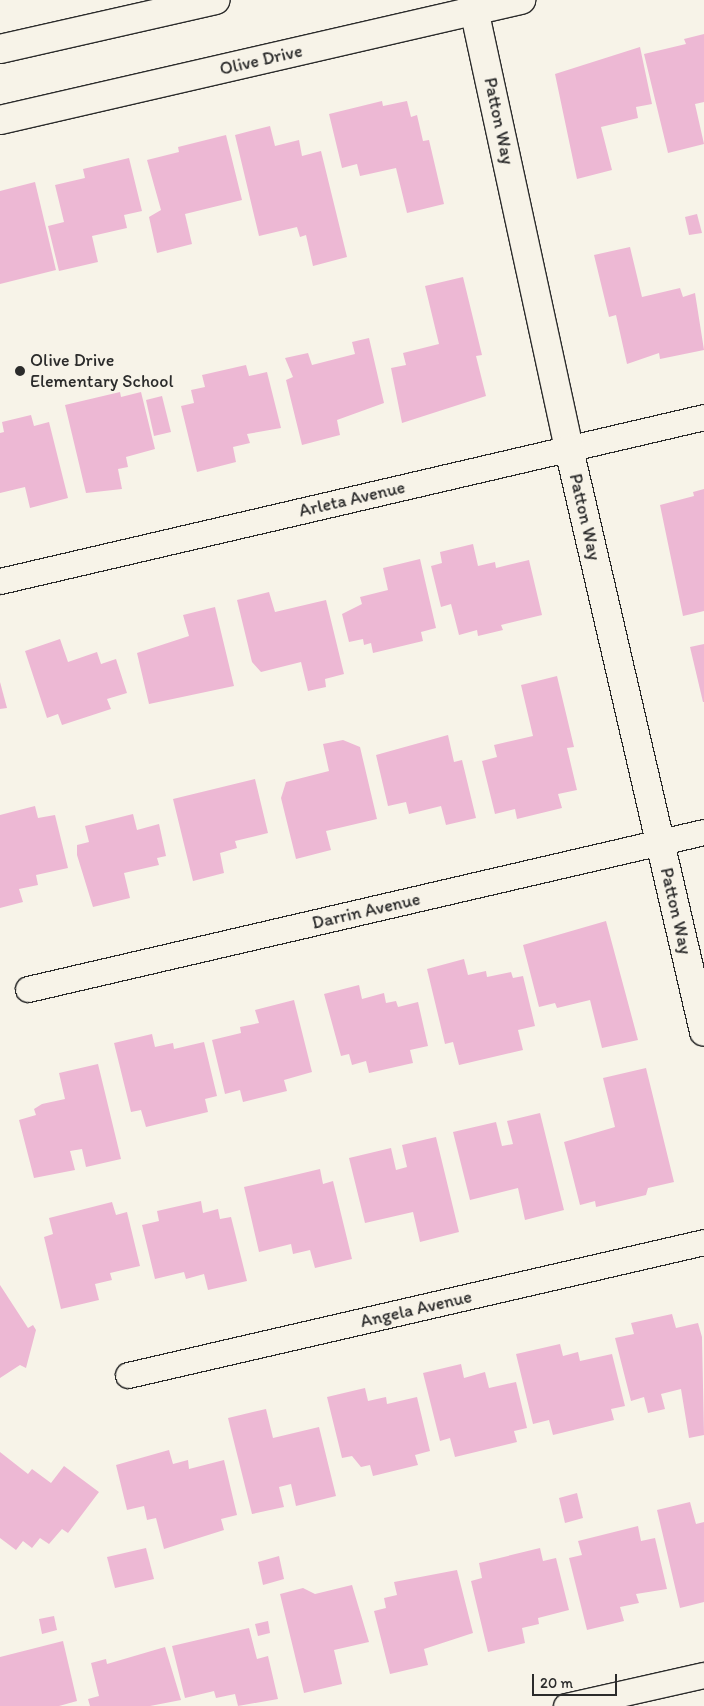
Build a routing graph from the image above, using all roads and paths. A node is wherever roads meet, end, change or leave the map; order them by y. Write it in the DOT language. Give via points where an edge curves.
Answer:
graph roads {
  1 [pos="215,0"];
  2 [pos="521,0"];
  3 [pos="474,5"];
  4 [pos="0,49"];
  5 [pos="0,120"];
  6 [pos="704,417"];
  7 [pos="569,449"];
  8 [pos="0,581"];
  9 [pos="704,832"];
  10 [pos="660,842"];
  11 [pos="28,989"];
  12 [pos="704,1032"];
  13 [pos="704,1242"];
  14 [pos="128,1375"];
  15 [pos="704,1675"];
  16 [pos="566,1706"];
  1 -- 4 [label="street"];
  2 -- 3 [label="street, Olive Drive"];
  3 -- 5 [label="street, Olive Drive"];
  3 -- 7 [label="street, Patton Way"];
  6 -- 7 [label="street, Arleta Avenue"];
  7 -- 8 [label="street, Arleta Avenue"];
  7 -- 10 [label="street, Patton Way"];
  9 -- 10 [label="street, Darrin Avenue"];
  10 -- 11 [label="street, Darrin Avenue"];
  10 -- 12 [label="street, Patton Way"];
  13 -- 14 [label="street, Angela Avenue"];
  15 -- 16 [label="street"];
}
